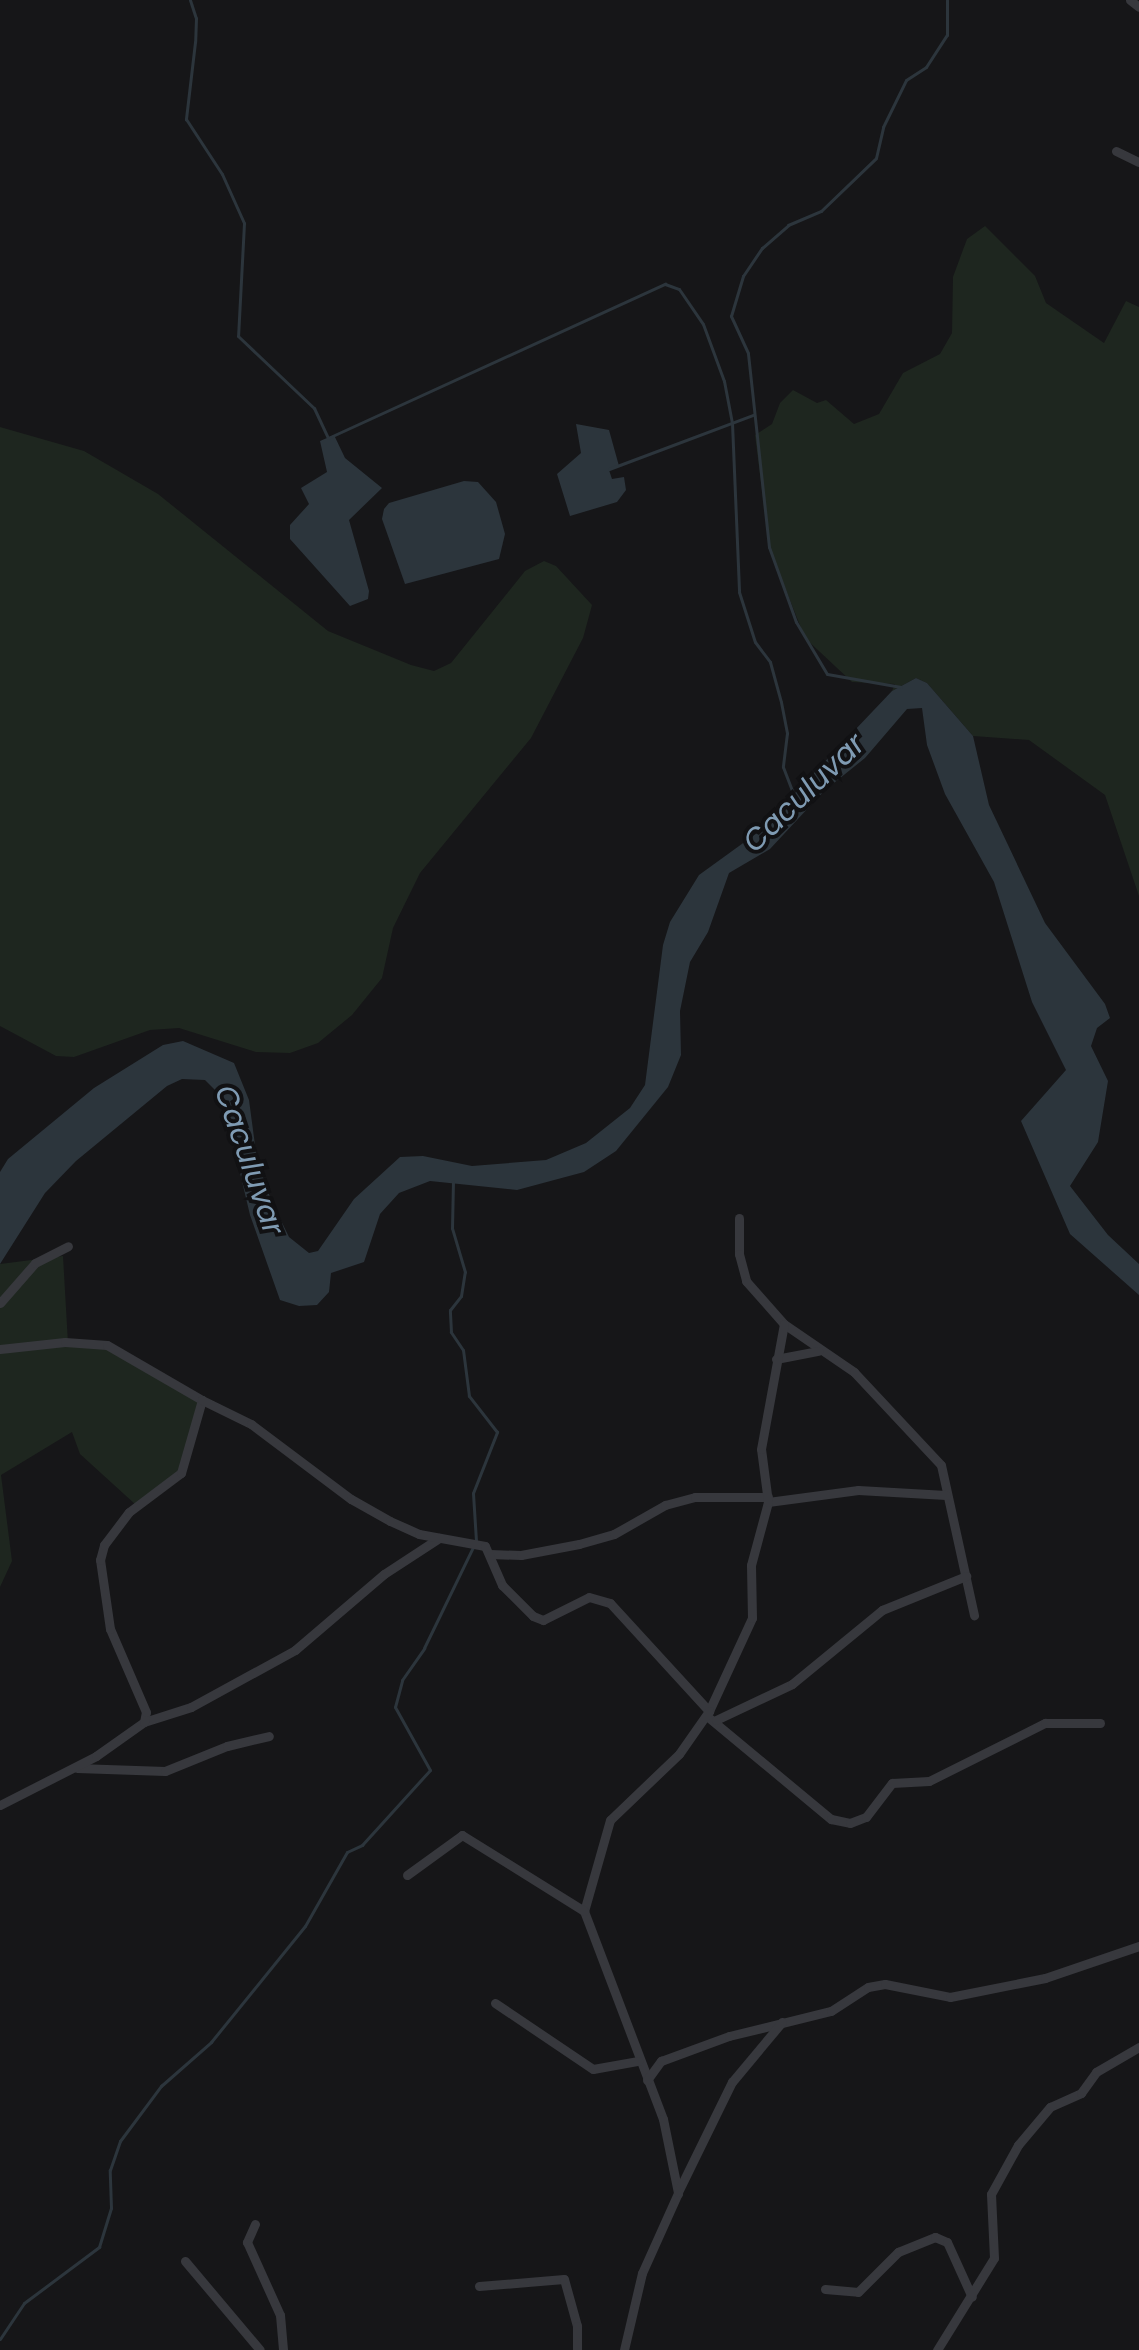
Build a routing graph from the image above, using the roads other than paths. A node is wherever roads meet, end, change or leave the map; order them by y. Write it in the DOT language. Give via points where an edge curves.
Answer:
graph roads {
  1 [pos="1130,0"];
  2 [pos="1139,7"];
  3 [pos="1116,151"];
  4 [pos="1139,162"];
  5 [pos="739,1218"];
  6 [pos="68,1246"];
  7 [pos="0,1303"];
  8 [pos="784,1324"];
  9 [pos="0,1349"];
  10 [pos="818,1351"];
  11 [pos="776,1359"];
  12 [pos="202,1400"];
  13 [pos="946,1495"];
  14 [pos="768,1499"];
  15 [pos="439,1538"];
  16 [pos="490,1554"];
  17 [pos="966,1576"];
  18 [pos="974,1615"];
  19 [pos="711,1716"];
  20 [pos="144,1722"];
  21 [pos="1100,1723"];
  22 [pos="269,1736"];
  23 [pos="74,1768"];
  24 [pos="0,1805"];
  25 [pos="407,1875"];
  26 [pos="584,1911"];
  27 [pos="1139,1946"];
  28 [pos="495,2003"];
  29 [pos="782,2022"];
  30 [pos="1139,2047"];
  31 [pos="638,2061"];
  32 [pos="647,2080"];
  33 [pos="678,2193"];
  34 [pos="255,2224"];
  35 [pos="185,2261"];
  36 [pos="479,2286"];
  37 [pos="825,2289"];
  38 [pos="972,2297"];
  39 [pos="260,2350"];
  40 [pos="283,2350"];
  41 [pos="577,2350"];
  42 [pos="624,2350"];
  43 [pos="937,2350"];
  1 -- 2 [label="street"];
  3 -- 4 [label="street"];
  5 -- 8 [label="street" via="741,1271"];
  6 -- 7 [label="street" via="35,1263"];
  8 -- 10 [label="street"];
  8 -- 11 [label="street"];
  9 -- 12 [label="street" via="65,1342 107,1345"];
  10 -- 11 [label="street"];
  10 -- 13 [label="street" via="854,1372 892,1407 941,1465"];
  11 -- 14 [label="street" via="761,1449"];
  12 -- 15 [label="street" via="251,1424 351,1499 390,1521"];
  12 -- 20 [label="street" via="181,1473 129,1512 104,1545 100,1560 110,1629 146,1712"];
  13 -- 14 [label="street" via="858,1490"];
  13 -- 17 [label="street"];
  14 -- 16 [label="street" via="695,1497 579,1544 521,1555"];
  14 -- 19 [label="street" via="751,1565 749,1626"];
  15 -- 16 [label="street" via="476,1541"];
  15 -- 20 [label="street" via="384,1574 295,1650 191,1707"];
  16 -- 19 [label="street" via="502,1585 543,1620 589,1597 610,1603"];
  17 -- 18 [label="street"];
  17 -- 19 [label="street" via="882,1610 792,1684"];
  19 -- 21 [label="street" via="831,1819 850,1823 866,1817 892,1783 929,1781 1045,1723"];
  19 -- 26 [label="street" via="610,1820"];
  20 -- 23 [label="street"];
  22 -- 23 [label="street" via="165,1771"];
  23 -- 24 [label="street"];
  25 -- 26 [label="street" via="462,1835"];
  26 -- 31 [label="street"];
  27 -- 29 [label="street" via="1045,1978 950,1997 885,1984 868,1987 831,2011"];
  28 -- 31 [label="street" via="593,2069"];
  29 -- 32 [label="street" via="661,2061"];
  29 -- 33 [label="street" via="737,2075"];
  30 -- 38 [label="street" via="1096,2072 1081,2093 1050,2107 1018,2145 991,2194 994,2258"];
  31 -- 32 [label="street"];
  32 -- 33 [label="street" via="663,2119"];
  33 -- 42 [label="street" via="642,2273"];
  34 -- 40 [label="street" via="247,2242 280,2315"];
  35 -- 39 [label="street"];
  36 -- 41 [label="street" via="564,2279 577,2326"];
  37 -- 38 [label="street" via="858,2292 898,2252 935,2237 947,2242"];
  38 -- 43 [label="street"];
}
